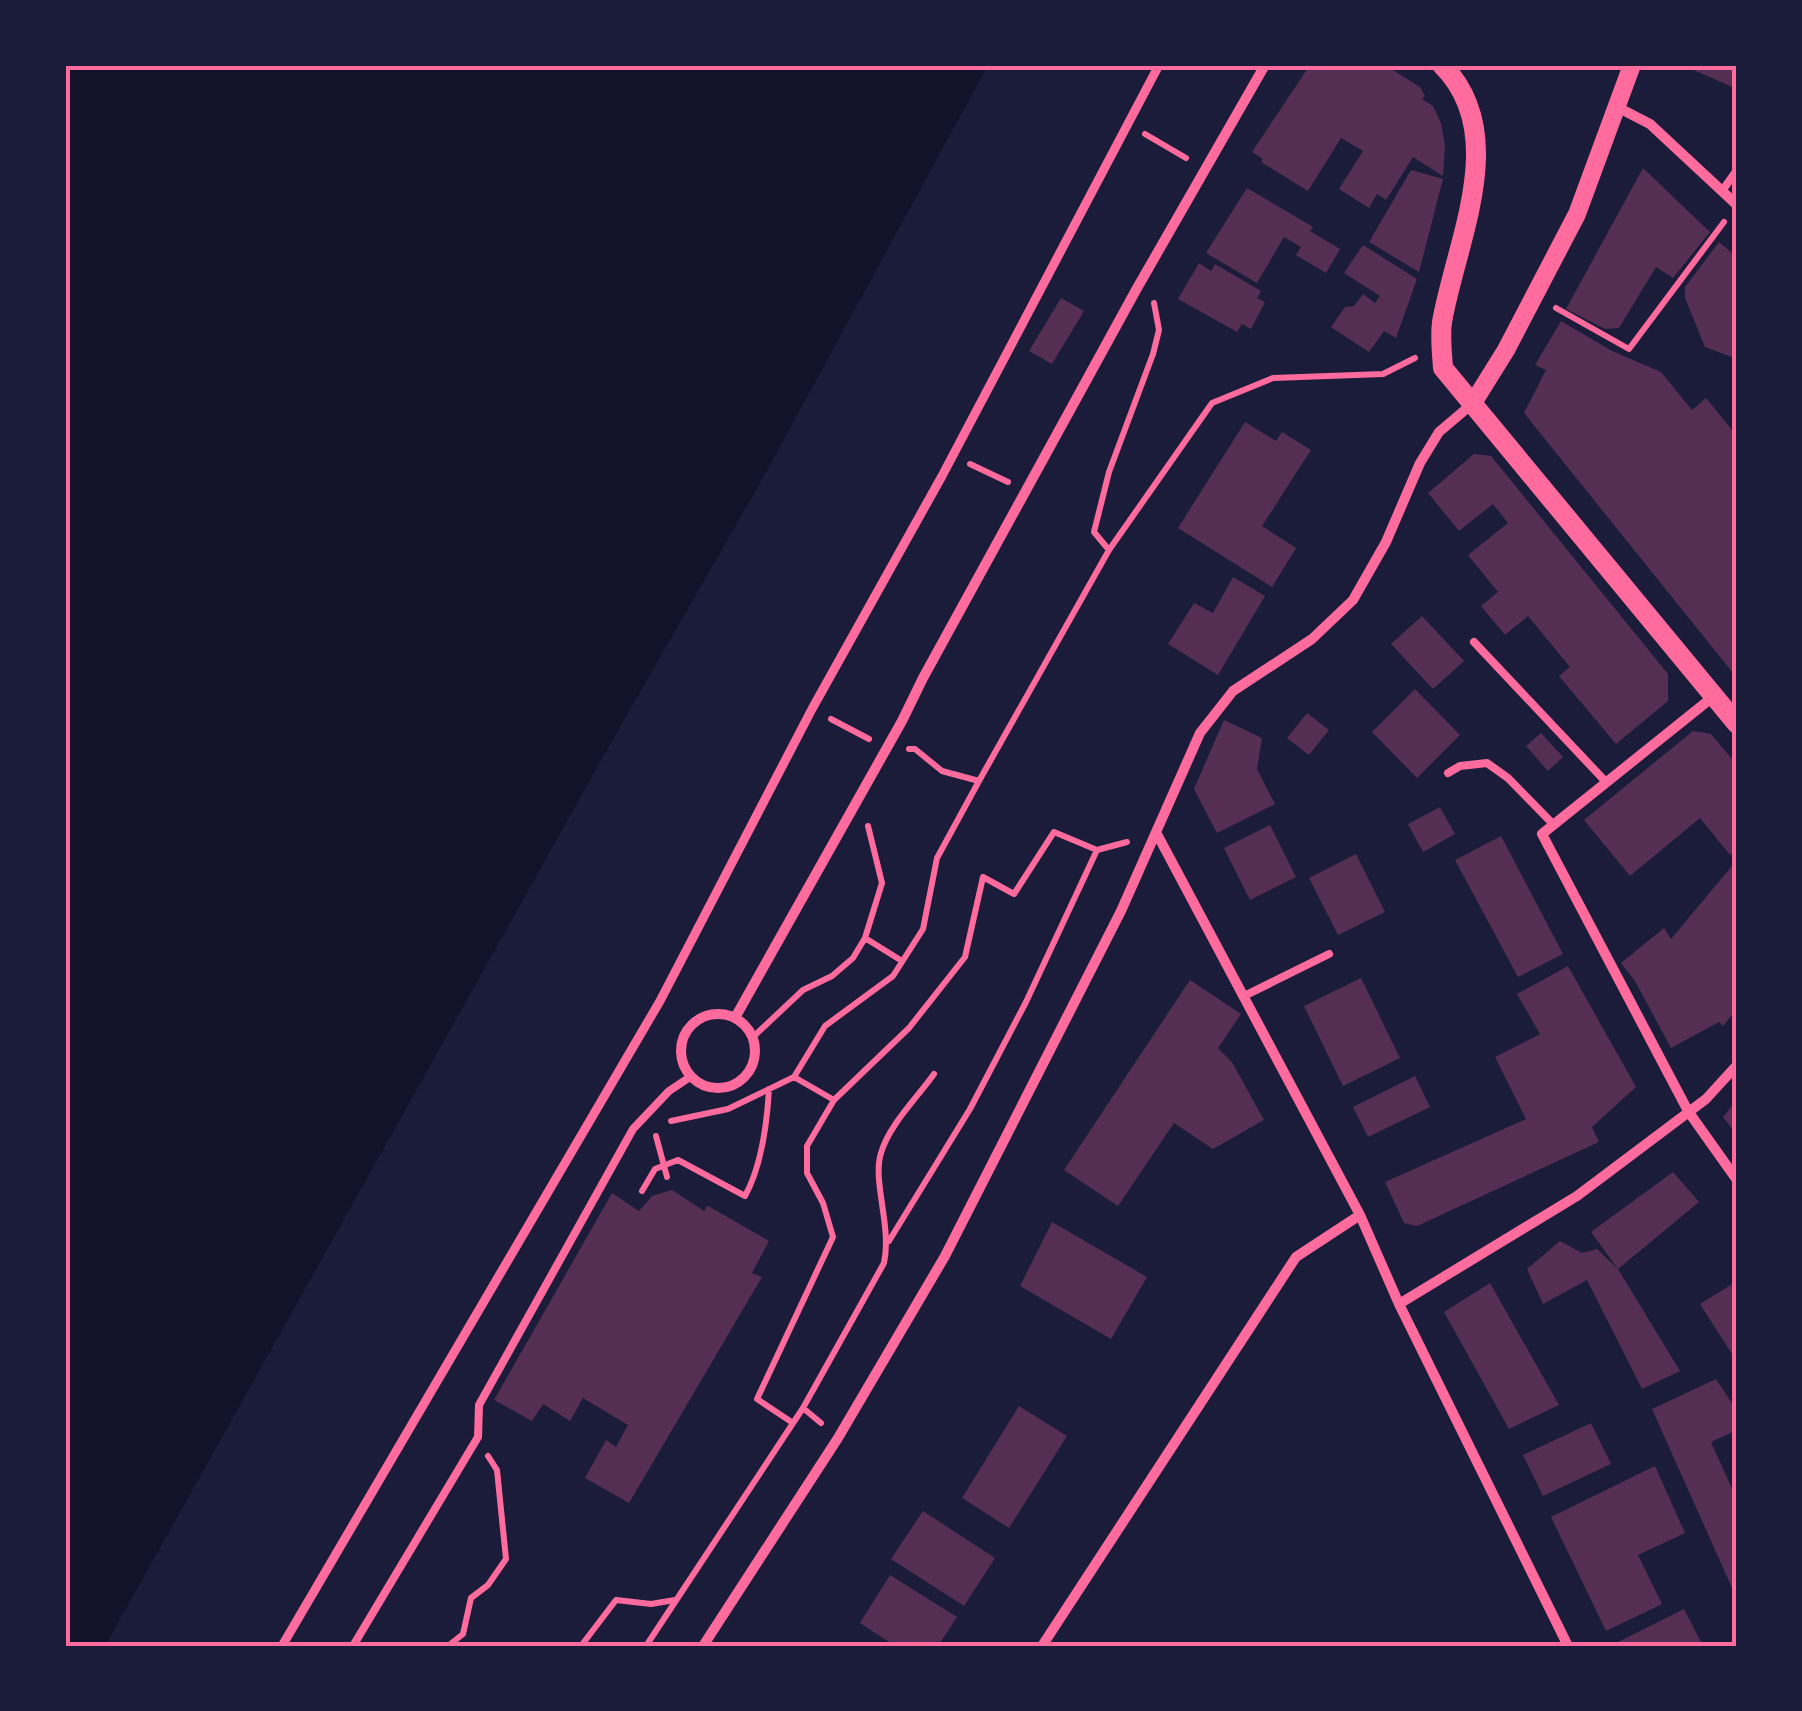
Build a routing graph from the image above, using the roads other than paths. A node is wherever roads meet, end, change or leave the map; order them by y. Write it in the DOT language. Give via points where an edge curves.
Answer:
graph roads {
  1 [pos="1158,65"];
  2 [pos="1265,65"];
  3 [pos="1442,65"];
  4 [pos="1632,65"];
  5 [pos="1617,107"];
  6 [pos="1737,170"];
  7 [pos="1722,191"];
  8 [pos="1737,205"];
  9 [pos="1472,403"];
  10 [pos="1474,642"];
  11 [pos="1716,695"];
  12 [pos="1737,724"];
  13 [pos="1448,773"];
  14 [pos="1606,782"];
  15 [pos="1554,825"];
  16 [pos="1157,834"];
  17 [pos="1328,954"];
  18 [pos="1244,996"];
  19 [pos="736,1016"];
  20 [pos="1737,1065"];
  21 [pos="690,1076"];
  22 [pos="1688,1112"];
  23 [pos="1737,1180"];
  24 [pos="1360,1215"];
  25 [pos="1399,1304"];
  26 [pos="1563,1643"];
  27 [pos="282,1646"];
  28 [pos="353,1646"];
  29 [pos="704,1646"];
  30 [pos="1042,1646"];
  1 -- 27 [label="street" via="660,1001"];
  2 -- 19 [label="street"];
  3 -- 9 [label="main road" via="1474,121 1477,149 1441,346 1444,368"];
  4 -- 5 [label="street"];
  5 -- 7 [label="street" via="1650,124"];
  5 -- 9 [label="street" via="1577,214"];
  6 -- 7 [label="lane"];
  7 -- 8 [label="street"];
  9 -- 11 [label="main road"];
  9 -- 16 [label="street" via="1439,432 1353,600 1312,639 1221,702 1200,733"];
  10 -- 14 [label="lane"];
  11 -- 12 [label="main road"];
  11 -- 14 [label="street"];
  13 -- 15 [label="lane" via="1488,763"];
  14 -- 15 [label="street"];
  15 -- 22 [label="street" via="1542,834"];
  16 -- 18 [label="street"];
  16 -- 29 [label="street" via="945,1256"];
  17 -- 18 [label="lane"];
  18 -- 24 [label="street"];
  19 -- 21 [label="street" via="705,1015 686,1031 683,1060"];
  19 -- 21 [label="street" via="746,1024 754,1051 737,1083 704,1088"];
  20 -- 22 [label="street"];
  21 -- 28 [label="lane" via="633,1129 479,1405 478,1437"];
  22 -- 23 [label="street"];
  22 -- 25 [label="street" via="1576,1196"];
  24 -- 25 [label="street"];
  24 -- 30 [label="street" via="1296,1257"];
  25 -- 26 [label="street"];
}
